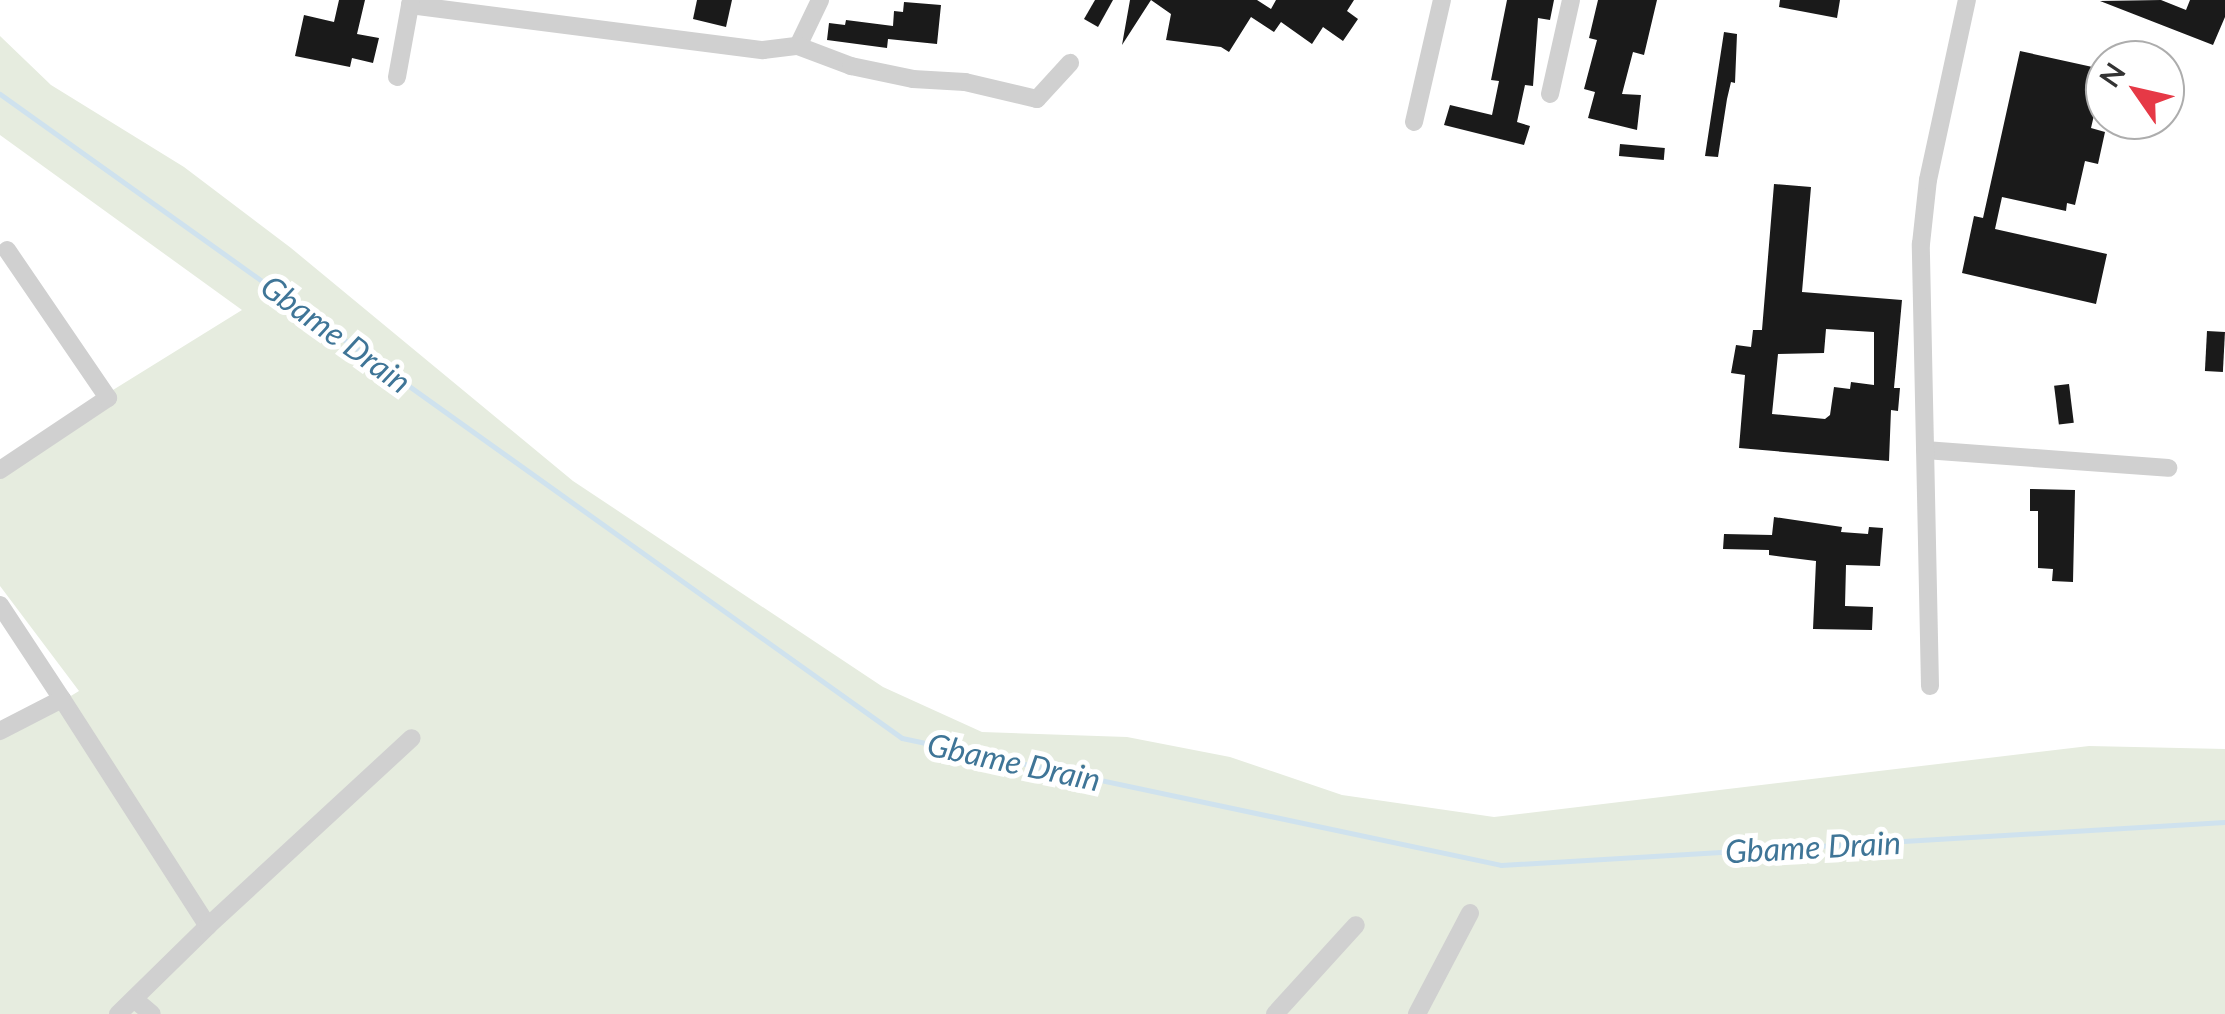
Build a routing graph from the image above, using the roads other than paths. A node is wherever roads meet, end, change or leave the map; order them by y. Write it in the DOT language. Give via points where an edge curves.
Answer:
graph roads {
  1 [pos="820,0"];
  2 [pos="1442,0"];
  3 [pos="1571,0"];
  4 [pos="1967,0"];
  5 [pos="411,3"];
  6 [pos="798,46"];
  7 [pos="1070,62"];
  8 [pos="397,78"];
  9 [pos="1550,94"];
  10 [pos="1414,122"];
  11 [pos="6,250"];
  12 [pos="1925,450"];
  13 [pos="2168,468"];
  14 [pos="0,470"];
  15 [pos="0,606"];
  16 [pos="1930,686"];
  17 [pos="62,699"];
  18 [pos="0,731"];
  19 [pos="412,738"];
  20 [pos="1470,913"];
  21 [pos="1356,925"];
  22 [pos="208,926"];
  23 [pos="134,999"];
  24 [pos="118,1014"];
  25 [pos="152,1014"];
  26 [pos="1275,1014"];
  27 [pos="1417,1014"];
  1 -- 6 [label="street"];
  2 -- 10 [label="street"];
  3 -- 9 [label="street"];
  4 -- 12 [label="street" via="1920,244"];
  5 -- 6 [label="street" via="763,50"];
  5 -- 8 [label="street"];
  6 -- 7 [label="street" via="851,66 1037,99"];
  11 -- 14 [label="street" via="108,398"];
  12 -- 13 [label="street"];
  12 -- 16 [label="street"];
  15 -- 17 [label="street"];
  17 -- 18 [label="street"];
  17 -- 22 [label="street"];
  19 -- 22 [label="street"];
  20 -- 27 [label="street"];
  21 -- 26 [label="street"];
  22 -- 23 [label="street"];
  23 -- 24 [label="street"];
  23 -- 25 [label="street"];
}
